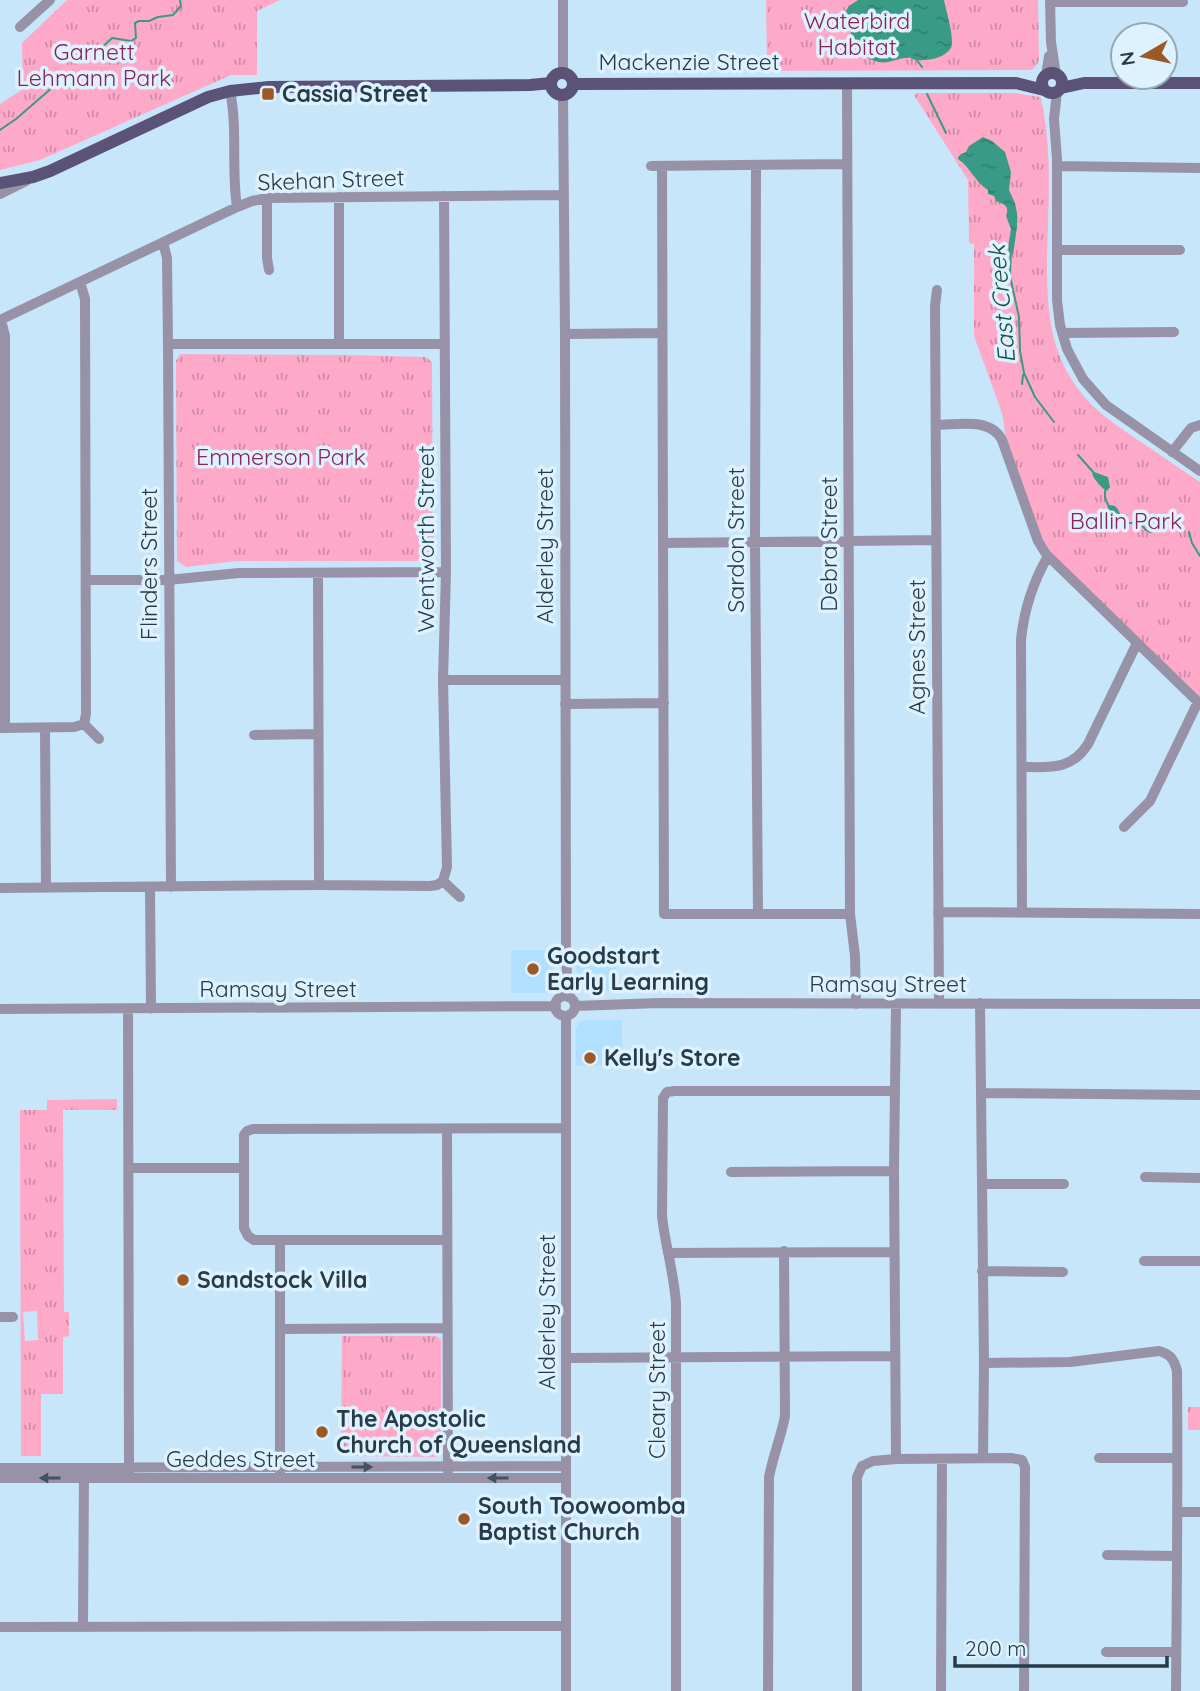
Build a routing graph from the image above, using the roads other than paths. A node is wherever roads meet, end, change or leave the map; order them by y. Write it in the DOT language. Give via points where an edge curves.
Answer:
graph roads {
  1 [pos="50,0"];
  2 [pos="563,0"];
  3 [pos="1051,1"];
  4 [pos="1183,2"];
  5 [pos="20,27"];
  6 [pos="563,73"];
  7 [pos="551,83"];
  8 [pos="573,83"];
  9 [pos="847,83"];
  10 [pos="1200,83"];
  11 [pos="1052,84"];
  12 [pos="230,91"];
  13 [pos="563,94"];
  14 [pos="847,164"];
  15 [pos="650,166"];
  16 [pos="662,166"];
  17 [pos="756,166"];
  18 [pos="1058,166"];
  19 [pos="1200,168"];
  20 [pos="33,177"];
  21 [pos="234,181"];
  22 [pos="0,183"];
  23 [pos="0,194"];
  24 [pos="563,195"];
  25 [pos="444,196"];
  26 [pos="339,197"];
  27 [pos="263,198"];
  28 [pos="237,207"];
  29 [pos="163,242"];
  30 [pos="1058,250"];
  31 [pos="1180,250"];
  32 [pos="269,270"];
  33 [pos="80,282"];
  34 [pos="937,290"];
  35 [pos="0,320"];
  36 [pos="1174,332"];
  37 [pos="662,333"];
  38 [pos="1062,333"];
  39 [pos="565,334"];
  40 [pos="168,344"];
  41 [pos="339,344"];
  42 [pos="444,344"];
  43 [pos="936,425"];
  44 [pos="1200,425"];
  45 [pos="1172,452"];
  46 [pos="1200,471"];
  47 [pos="936,540"];
  48 [pos="849,541"];
  49 [pos="755,542"];
  50 [pos="663,543"];
  51 [pos="1048,556"];
  52 [pos="446,572"];
  53 [pos="318,573"];
  54 [pos="86,580"];
  55 [pos="168,580"];
  56 [pos="1137,643"];
  57 [pos="443,680"];
  58 [pos="565,680"];
  59 [pos="663,703"];
  60 [pos="1199,703"];
  61 [pos="565,704"];
  62 [pos="84,724"];
  63 [pos="3,728"];
  64 [pos="45,728"];
  65 [pos="318,734"];
  66 [pos="254,735"];
  67 [pos="99,739"];
  68 [pos="1022,767"];
  69 [pos="1124,827"];
  70 [pos="443,881"];
  71 [pos="319,885"];
  72 [pos="171,887"];
  73 [pos="0,888"];
  74 [pos="46,888"];
  75 [pos="150,888"];
  76 [pos="460,897"];
  77 [pos="938,912"];
  78 [pos="1022,912"];
  79 [pos="758,914"];
  80 [pos="850,914"];
  81 [pos="1200,914"];
  82 [pos="568,997"];
  83 [pos="939,1003"];
  84 [pos="980,1003"];
  85 [pos="856,1004"];
  86 [pos="896,1004"];
  87 [pos="1200,1004"];
  88 [pos="556,1006"];
  89 [pos="575,1006"];
  90 [pos="0,1009"];
  91 [pos="128,1009"];
  92 [pos="151,1009"];
  93 [pos="566,1016"];
  94 [pos="894,1091"];
  95 [pos="982,1094"];
  96 [pos="1200,1095"];
  97 [pos="566,1128"];
  98 [pos="447,1129"];
  99 [pos="129,1168"];
  100 [pos="243,1168"];
  101 [pos="894,1171"];
  102 [pos="731,1172"];
  103 [pos="1145,1177"];
  104 [pos="1200,1178"];
  105 [pos="982,1184"];
  106 [pos="1064,1184"];
  107 [pos="447,1240"];
  108 [pos="280,1241"];
  109 [pos="785,1251"];
  110 [pos="894,1252"];
  111 [pos="668,1253"];
  112 [pos="1144,1261"];
  113 [pos="1200,1261"];
  114 [pos="982,1271"];
  115 [pos="1063,1272"];
  116 [pos="0,1317"];
  117 [pos="13,1317"];
  118 [pos="447,1328"];
  119 [pos="280,1329"];
  120 [pos="785,1356"];
  121 [pos="895,1356"];
  122 [pos="676,1357"];
  123 [pos="566,1358"];
  124 [pos="984,1363"];
  125 [pos="983,1458"];
  126 [pos="1099,1458"];
  127 [pos="1177,1458"];
  128 [pos="896,1459"];
  129 [pos="942,1459"];
  130 [pos="448,1466"];
  131 [pos="566,1466"];
  132 [pos="0,1468"];
  133 [pos="84,1473"];
  134 [pos="129,1473"];
  135 [pos="280,1473"];
  136 [pos="0,1478"];
  137 [pos="448,1478"];
  138 [pos="566,1478"];
  139 [pos="1178,1512"];
  140 [pos="1200,1512"];
  141 [pos="1107,1555"];
  142 [pos="1176,1556"];
  143 [pos="83,1626"];
  144 [pos="566,1626"];
  145 [pos="0,1627"];
  146 [pos="1106,1652"];
  147 [pos="1176,1652"];
  148 [pos="566,1691"];
  149 [pos="676,1691"];
  150 [pos="768,1691"];
  151 [pos="857,1691"];
  152 [pos="940,1691"];
  153 [pos="1024,1691"];
  154 [pos="1176,1691"];
  1 -- 5 [label="street"];
  2 -- 6 [label="street"];
  3 -- 4 [label="street"];
  3 -- 11 [label="street"];
  6 -- 7 [label="main road" via="555,75"];
  6 -- 8 [label="main road"];
  7 -- 12 [label="main road"];
  7 -- 13 [label="main road" via="555,92"];
  8 -- 9 [label="main road, Mackenzie Street"];
  8 -- 13 [label="main road"];
  9 -- 11 [label="main road, Mackenzie Street"];
  9 -- 14 [label="street, Debra Street"];
  10 -- 11 [label="main road, Mackenzie Street"];
  11 -- 18 [label="street"];
  12 -- 20 [label="main road"];
  12 -- 21 [label="street"];
  13 -- 24 [label="street, Alderley Street"];
  14 -- 17 [label="street"];
  14 -- 48 [label="street, Debra Street"];
  15 -- 16 [label="street"];
  16 -- 17 [label="street"];
  16 -- 37 [label="street"];
  17 -- 49 [label="street, Sardon Street"];
  18 -- 19 [label="street"];
  18 -- 30 [label="street"];
  20 -- 22 [label="main road"];
  20 -- 23 [label="street"];
  21 -- 27 [label="street" via="242,194"];
  21 -- 28 [label="street"];
  24 -- 25 [label="street, Skehan Street"];
  24 -- 39 [label="street, Alderley Street"];
  25 -- 26 [label="street, Skehan Street"];
  25 -- 42 [label="street, Wentworth Street"];
  26 -- 27 [label="street, Skehan Street"];
  26 -- 41 [label="street"];
  27 -- 28 [label="street, Skehan Street"];
  27 -- 32 [label="street"];
  28 -- 29 [label="street, Skehan Street"];
  29 -- 33 [label="street, Skehan Street"];
  29 -- 40 [label="street, Flinders Street"];
  30 -- 31 [label="street"];
  30 -- 38 [label="street"];
  33 -- 35 [label="street, Skehan Street"];
  33 -- 54 [label="street" via="85,299"];
  34 -- 43 [label="street, Agnes Street"];
  35 -- 63 [label="street" via="5,337"];
  36 -- 38 [label="street"];
  37 -- 39 [label="street"];
  37 -- 50 [label="street"];
  38 -- 45 [label="street" via="1077,369 1098,397"];
  39 -- 58 [label="street, Alderley Street"];
  40 -- 41 [label="street"];
  40 -- 55 [label="street, Flinders Street"];
  41 -- 42 [label="street"];
  42 -- 52 [label="street, Wentworth Street"];
  43 -- 47 [label="street, Agnes Street"];
  43 -- 51 [label="street" via="983,425 998,433 1038,541"];
  44 -- 45 [label="street" via="1191,428"];
  45 -- 46 [label="street"];
  47 -- 48 [label="street"];
  47 -- 77 [label="street, Agnes Street"];
  48 -- 49 [label="street"];
  48 -- 80 [label="street, Debra Street"];
  49 -- 50 [label="street"];
  49 -- 79 [label="street, Sardon Street"];
  50 -- 59 [label="street"];
  51 -- 56 [label="street"];
  51 -- 68 [label="street" via="1031,590 1022,627"];
  52 -- 53 [label="street"];
  52 -- 57 [label="street, Wentworth Street"];
  53 -- 55 [label="street" via="239,573"];
  53 -- 65 [label="street"];
  54 -- 55 [label="street"];
  54 -- 62 [label="street"];
  55 -- 72 [label="street, Flinders Street"];
  56 -- 60 [label="street"];
  56 -- 68 [label="street" via="1081,754 1055,768"];
  57 -- 58 [label="street"];
  57 -- 70 [label="street, Wentworth Street" via="447,867"];
  58 -- 61 [label="street, Alderley Street"];
  59 -- 61 [label="street"];
  59 -- 79 [label="street" via="662,918"];
  60 -- 69 [label="street" via="1150,801"];
  61 -- 82 [label="street, Alderley Street"];
  62 -- 64 [label="street"];
  62 -- 67 [label="street"];
  63 -- 64 [label="street"];
  64 -- 74 [label="street"];
  65 -- 66 [label="street"];
  65 -- 71 [label="street"];
  68 -- 78 [label="street"];
  70 -- 71 [label="street" via="430,886"];
  70 -- 76 [label="street"];
  71 -- 72 [label="street"];
  72 -- 75 [label="street"];
  73 -- 74 [label="street"];
  74 -- 75 [label="street"];
  75 -- 92 [label="street"];
  77 -- 78 [label="street"];
  77 -- 83 [label="street, Agnes Street"];
  78 -- 81 [label="street"];
  79 -- 80 [label="street"];
  80 -- 85 [label="street, Debra Street"];
  82 -- 88 [label="street" via="559,999"];
  82 -- 89 [label="street"];
  83 -- 84 [label="street, Ramsay Street"];
  83 -- 86 [label="street, Ramsay Street"];
  84 -- 87 [label="street, Ramsay Street"];
  84 -- 95 [label="street"];
  85 -- 86 [label="street, Ramsay Street"];
  85 -- 89 [label="street, Ramsay Street"];
  86 -- 94 [label="street"];
  88 -- 92 [label="street, Ramsay Street"];
  88 -- 93 [label="street" via="558,1013"];
  89 -- 93 [label="street"];
  90 -- 91 [label="street, Ramsay Street"];
  91 -- 92 [label="street, Ramsay Street"];
  91 -- 99 [label="street"];
  93 -- 97 [label="street, Alderley Street"];
  94 -- 101 [label="street"];
  94 -- 111 [label="street, Cleary Street" via="667,1092 662,1106 662,1216"];
  95 -- 96 [label="street"];
  95 -- 105 [label="street"];
  97 -- 98 [label="street"];
  97 -- 123 [label="street, Alderley Street"];
  98 -- 100 [label="street" via="253,1129 244,1138"];
  98 -- 107 [label="street"];
  99 -- 100 [label="street"];
  99 -- 134 [label="street"];
  100 -- 108 [label="street" via="248,1236"];
  101 -- 102 [label="street"];
  101 -- 110 [label="street"];
  103 -- 104 [label="street"];
  105 -- 106 [label="street"];
  105 -- 114 [label="street"];
  107 -- 108 [label="street"];
  107 -- 118 [label="street"];
  108 -- 119 [label="street"];
  109 -- 110 [label="street"];
  109 -- 111 [label="street"];
  109 -- 120 [label="street"];
  110 -- 121 [label="street"];
  111 -- 122 [label="street, Cleary Street" via="675,1282"];
  112 -- 113 [label="street"];
  114 -- 115 [label="street"];
  114 -- 124 [label="street"];
  116 -- 117 [label="street"];
  118 -- 119 [label="street"];
  118 -- 130 [label="street"];
  119 -- 135 [label="street"];
  120 -- 121 [label="street"];
  120 -- 122 [label="street"];
  120 -- 150 [label="street" via="785,1416 769,1477"];
  121 -- 128 [label="street"];
  122 -- 123 [label="street"];
  122 -- 149 [label="street, Cleary Street"];
  123 -- 131 [label="street, Alderley Street"];
  124 -- 125 [label="street"];
  124 -- 127 [label="street" via="1070,1362 1166,1353 1177,1371"];
  125 -- 129 [label="street"];
  125 -- 153 [label="street" via="1022,1460 1025,1467"];
  126 -- 127 [label="street"];
  127 -- 139 [label="street"];
  128 -- 129 [label="street"];
  128 -- 151 [label="street" via="862,1466 857,1477"];
  129 -- 152 [label="street"];
  130 -- 131 [label="street, Geddes Street"];
  135 -- 130 [label="street, Geddes Street, one-way"];
  130 -- 137 [label="street"];
  131 -- 138 [label="street, Alderley Street"];
  132 -- 133 [label="street, Geddes Street"];
  133 -- 134 [label="street, Geddes Street"];
  133 -- 136 [label="street, Geddes Street, one-way"];
  133 -- 143 [label="street"];
  134 -- 135 [label="street, Geddes Street"];
  135 -- 137 [label="street, Geddes Street"];
  138 -- 137 [label="street, Geddes Street, one-way"];
  138 -- 144 [label="street, Alderley Street"];
  139 -- 140 [label="street"];
  139 -- 142 [label="street"];
  141 -- 142 [label="street"];
  142 -- 147 [label="street"];
  143 -- 144 [label="street"];
  143 -- 145 [label="street"];
  144 -- 148 [label="street, Alderley Street"];
  146 -- 147 [label="street"];
  147 -- 154 [label="street"];
}
